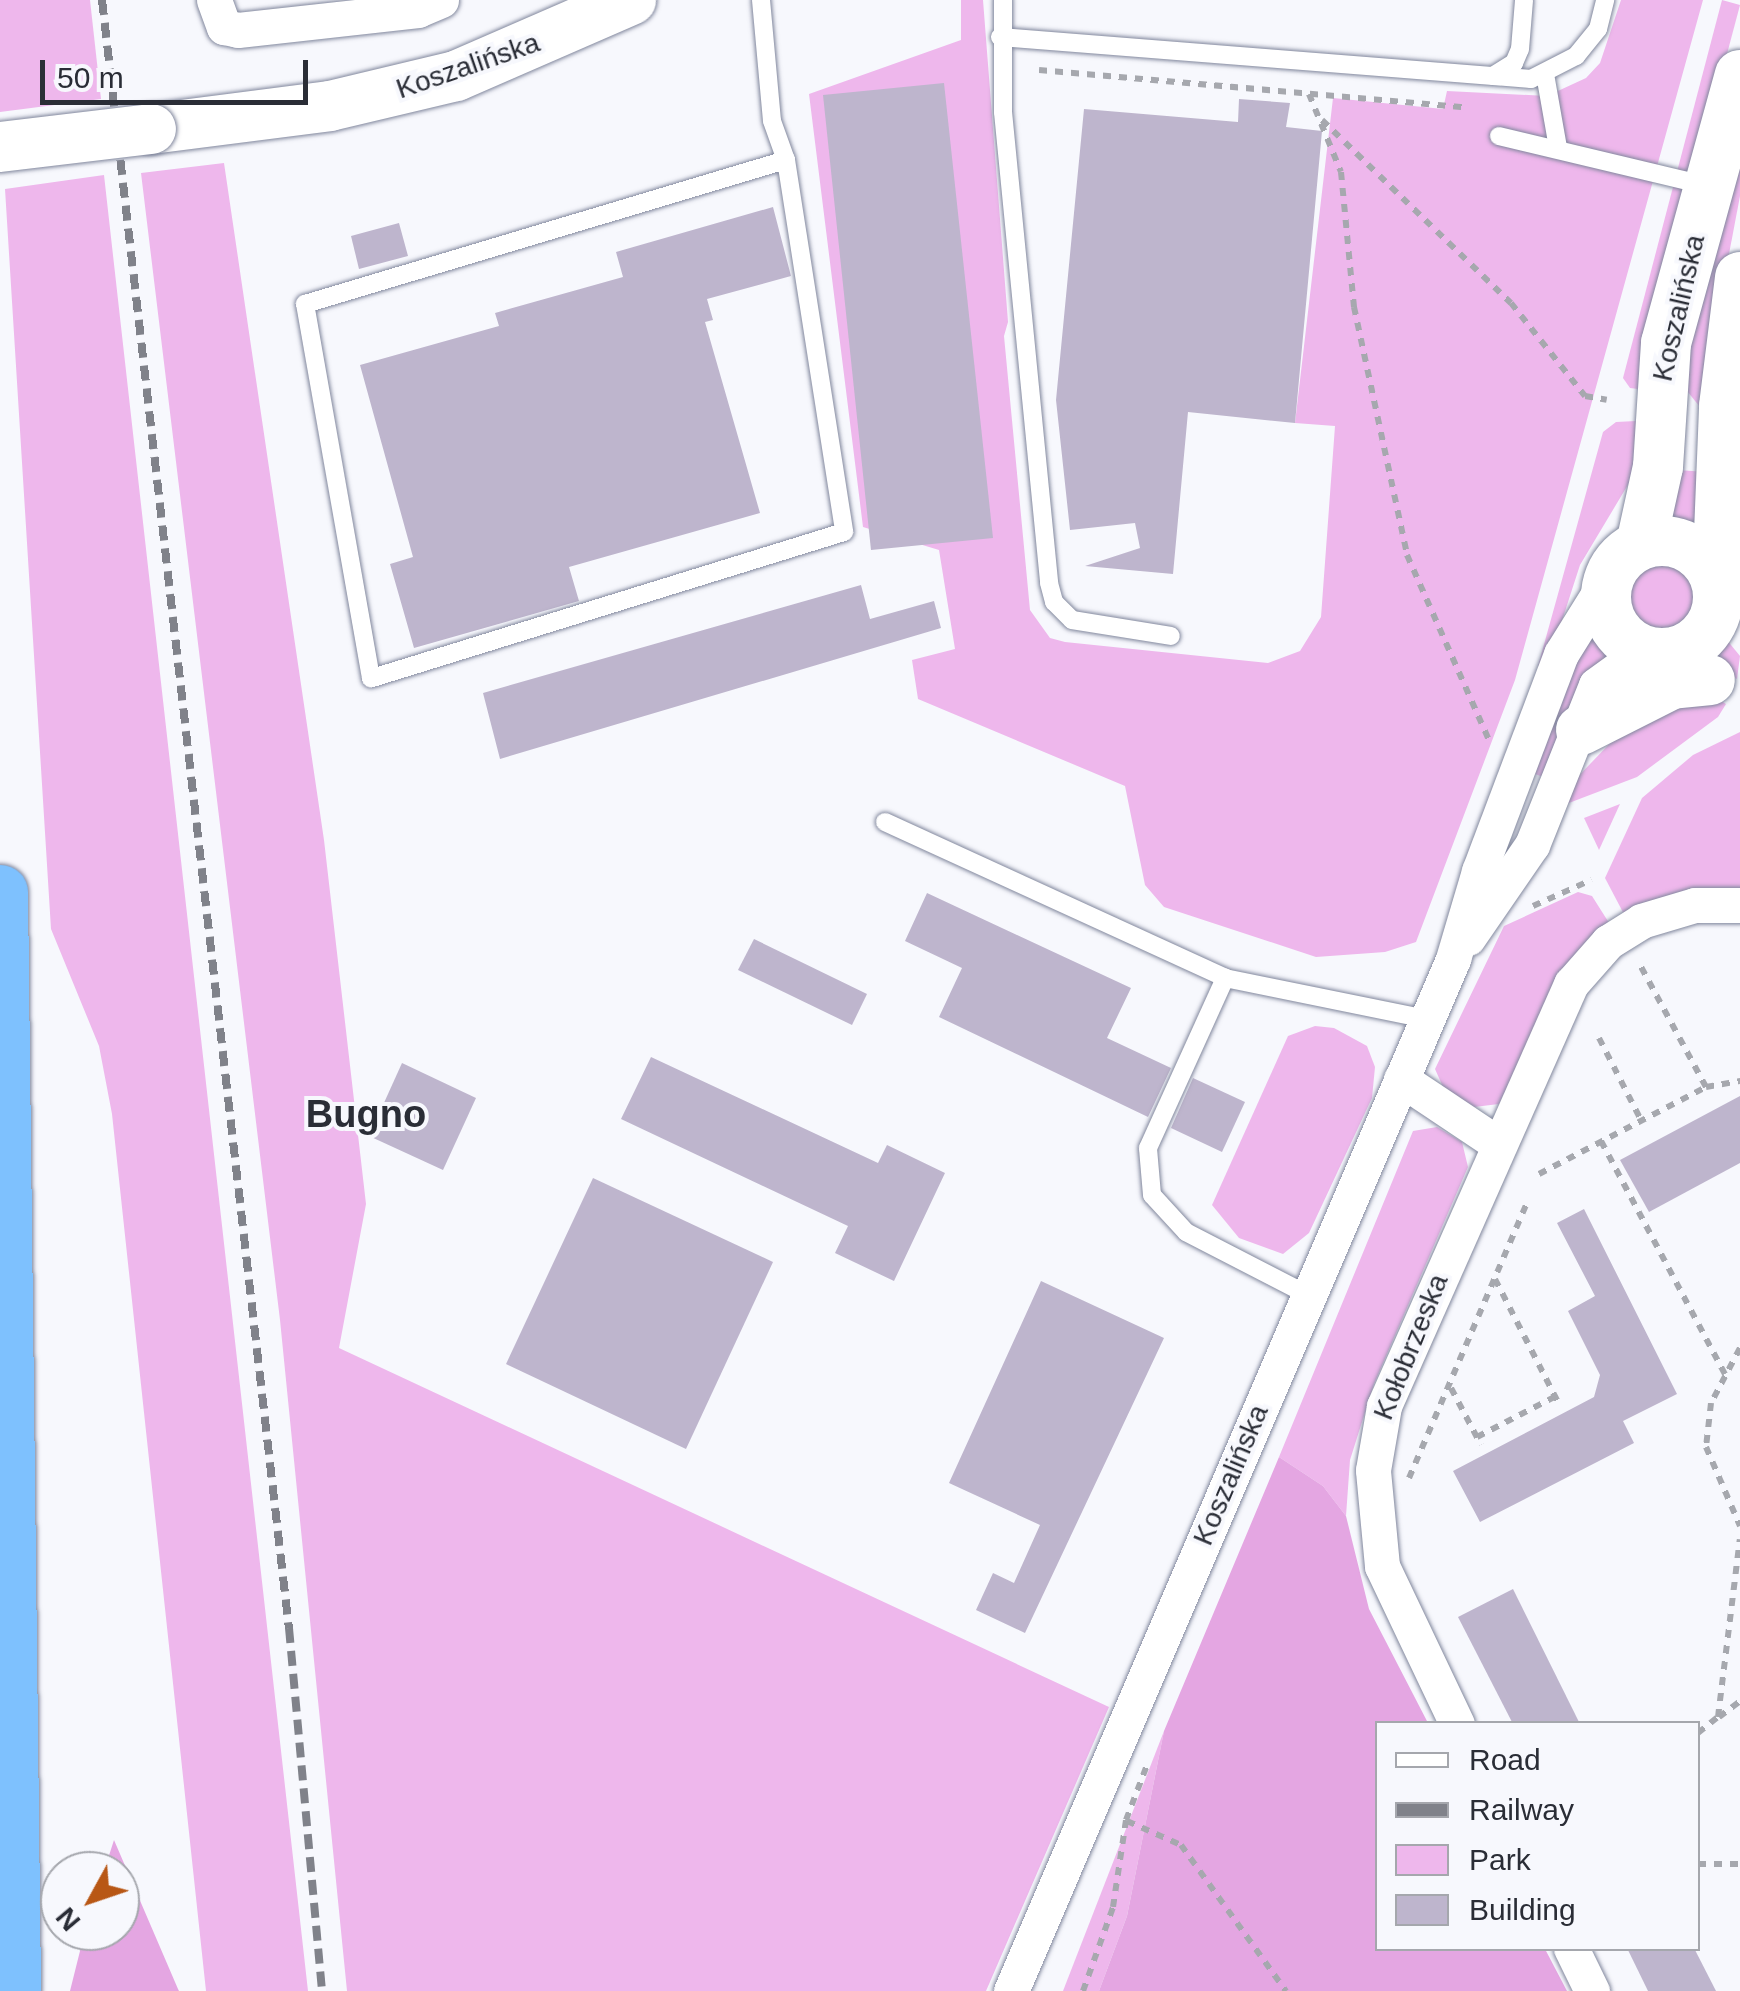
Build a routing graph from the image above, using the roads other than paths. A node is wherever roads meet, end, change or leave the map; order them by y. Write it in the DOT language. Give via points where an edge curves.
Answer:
graph roads {
  1 [pos="214,0"];
  2 [pos="441,0"];
  3 [pos="631,0"];
  4 [pos="762,0"];
  5 [pos="1003,0"];
  6 [pos="1524,0"];
  7 [pos="1604,0"];
  8 [pos="1000,37"];
  9 [pos="1545,74"];
  10 [pos="1494,76"];
  11 [pos="1740,76"];
  12 [pos="1498,136"];
  13 [pos="0,147"];
  14 [pos="1558,148"];
  15 [pos="786,160"];
  16 [pos="1709,186"];
  17 [pos="1740,277"];
  18 [pos="1641,544"];
  19 [pos="1608,580"];
  20 [pos="1728,603"];
  21 [pos="1172,636"];
  22 [pos="1692,670"];
  23 [pos="1580,730"];
  24 [pos="885,822"];
  25 [pos="0,892"];
  26 [pos="1740,906"];
  27 [pos="1453,959"];
  28 [pos="1225,978"];
  29 [pos="1427,1019"];
  30 [pos="1401,1079"];
  31 [pos="1498,1144"];
  32 [pos="1308,1295"];
  33 [pos="1456,1721"];
  34 [pos="1572,1951"];
  35 [pos="13,1991"];
  36 [pos="1011,1991"];
  37 [pos="1592,1991"];
  1 -- 2 [label="street" via="224,27 238,30 418,10"];
  3 -- 13 [label="main road, Koszalińska, bridge" via="456,76 330,106"];
  4 -- 15 [label="lane" via="772,121"];
  5 -- 8 [label="lane"];
  6 -- 10 [label="lane" via="1520,49"];
  7 -- 9 [label="lane" via="1598,29 1576,56"];
  8 -- 10 [label="lane"];
  8 -- 21 [label="lane" via="1054,602 1072,620"];
  9 -- 10 [label="lane"];
  9 -- 14 [label="lane"];
  11 -- 16 [label="main road, Koszalińska"];
  12 -- 14 [label="lane"];
  14 -- 16 [label="lane"];
  15 -- 15 [label="lane" via="844,532 371,678 305,304"];
  16 -- 18 [label="main road, Koszalińska" via="1662,360 1658,467"];
  17 -- 20 [label="main road, Koszalińska" via="1724,406"];
  18 -- 19 [label="main road" via="1626,552"];
  18 -- 20 [label="main road" via="1688,547"];
  19 -- 22 [label="main road" via="1605,597 1615,630"];
  19 -- 27 [label="street, Koszalińska" via="1561,654 1478,871"];
  20 -- 22 [label="main road, Koszalińska" via="1698,641"];
  22 -- 23 [label="main road"];
  22 -- 23 [label="street, Koszalińska" via="1596,685"];
  23 -- 27 [label="street, Koszalińska" via="1532,845"];
  24 -- 28 [label="lane"];
  25 -- 35 [label="highway"];
  26 -- 31 [label="street, Kołobrzeska" via="1695,905 1659,914 1592,957 1563,998"];
  27 -- 29 [label="street, Koszalińska"];
  28 -- 29 [label="lane"];
  28 -- 32 [label="lane" via="1148,1148 1152,1194 1186,1232"];
  29 -- 30 [label="street, Koszalińska"];
  30 -- 31 [label="street"];
  30 -- 32 [label="street, Koszalińska"];
  31 -- 33 [label="street, Kołobrzeska" via="1393,1380 1373,1470 1386,1579"];
  32 -- 36 [label="street, Koszalińska"];
  34 -- 37 [label="street"];
}
